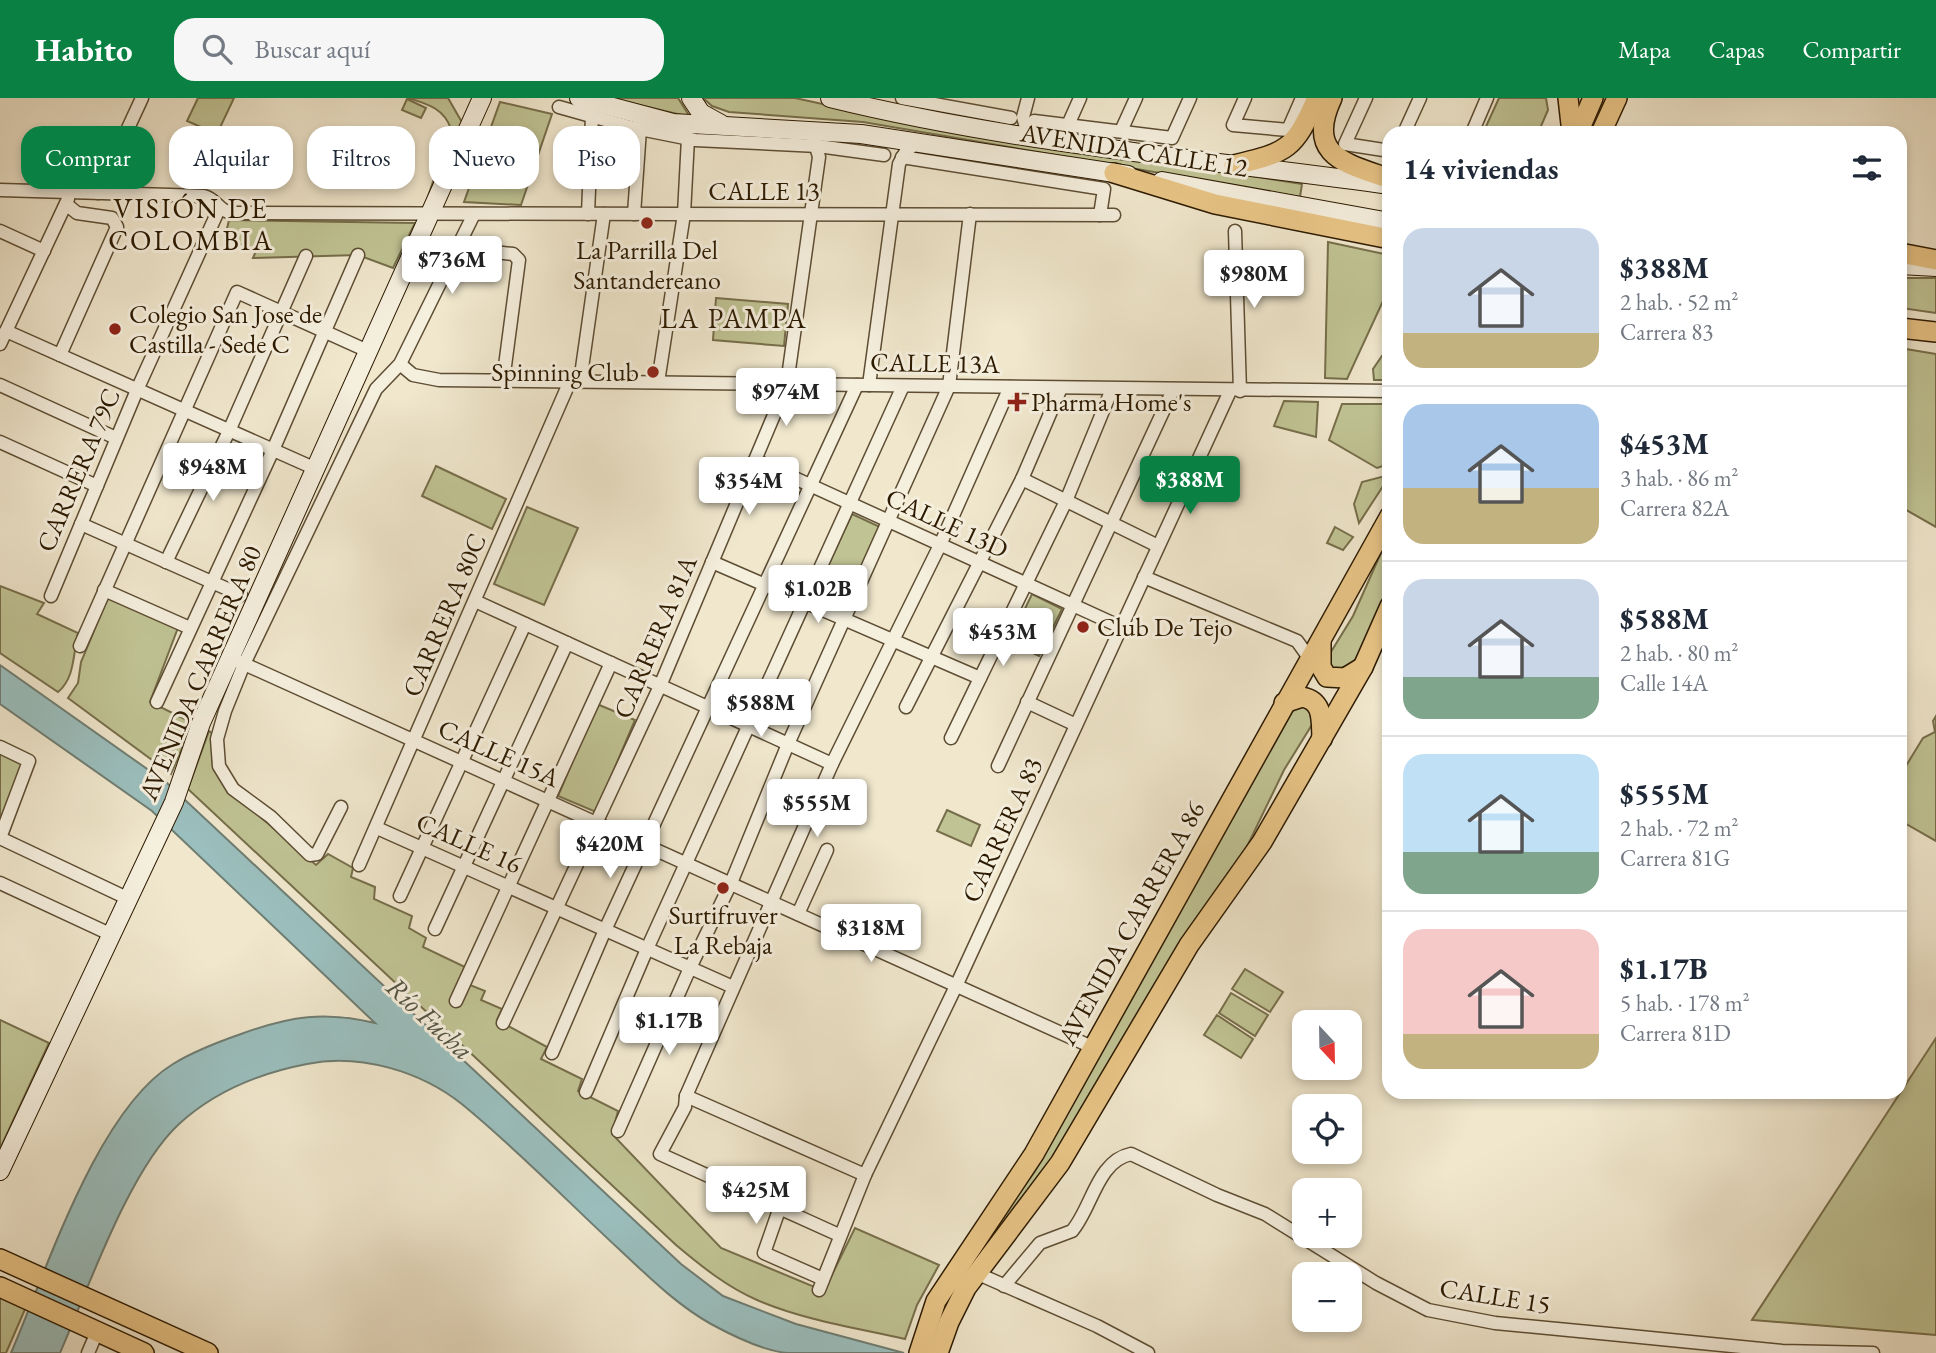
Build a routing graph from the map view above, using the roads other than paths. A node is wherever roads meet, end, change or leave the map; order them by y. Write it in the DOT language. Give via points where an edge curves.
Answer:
graph roads {
  1 [pos="142,98"];
  2 [pos="482,98"];
  3 [pos="579,98"];
  4 [pos="691,98"];
  5 [pos="830,98"];
  6 [pos="902,98"];
  7 [pos="1028,98"];
  8 [pos="1080,98"];
  9 [pos="1136,98"];
  10 [pos="1190,98"];
  11 [pos="1245,98"];
  12 [pos="1302,98"];
  13 [pos="1317,98"];
  14 [pos="1332,98"];
  15 [pos="1366,98"];
  16 [pos="1420,98"];
  17 [pos="1487,98"];
  18 [pos="1568,98"];
  19 [pos="1593,98"];
  20 [pos="1617,98"];
  21 [pos="917,99"];
  22 [pos="853,101"];
  23 [pos="967,104"];
  24 [pos="473,107"];
  25 [pos="559,107"];
  26 [pos="592,116"];
  27 [pos="1011,118"];
  28 [pos="1068,125"];
  29 [pos="629,126"];
  30 [pos="1407,126"];
  31 [pos="1475,126"];
  32 [pos="1571,126"];
  33 [pos="1581,126"];
  34 [pos="1604,126"];
  35 [pos="731,128"];
  36 [pos="1031,128"];
  37 [pos="640,129"];
  38 [pos="1121,131"];
  39 [pos="688,138"];
  40 [pos="815,139"];
  41 [pos="918,142"];
  42 [pos="1382,150"];
  43 [pos="884,155"];
  44 [pos="901,157"];
  45 [pos="1234,165"];
  46 [pos="1382,176"];
  47 [pos="1109,181"];
  48 [pos="1382,184"];
  49 [pos="636,189"];
  50 [pos="0,190"];
  51 [pos="98,193"];
  52 [pos="68,198"];
  53 [pos="219,209"];
  54 [pos="432,214"];
  55 [pos="474,214"];
  56 [pos="588,214"];
  57 [pos="604,214"];
  58 [pos="634,214"];
  59 [pos="684,214"];
  60 [pos="811,214"];
  61 [pos="891,214"];
  62 [pos="970,215"];
  63 [pos="1100,215"];
  64 [pos="1114,215"];
  65 [pos="1382,221"];
  66 [pos="0,231"];
  67 [pos="1235,231"];
  68 [pos="1382,237"];
  69 [pos="457,248"];
  70 [pos="44,251"];
  71 [pos="1907,254"];
  72 [pos="358,255"];
  73 [pos="306,256"];
  74 [pos="1936,260"];
  75 [pos="1907,265"];
  76 [pos="1936,267"];
  77 [pos="281,313"];
  78 [pos="1907,322"];
  79 [pos="1907,328"];
  80 [pos="1936,330"];
  81 [pos="6,331"];
  82 [pos="324,332"];
  83 [pos="0,344"];
  84 [pos="370,352"];
  85 [pos="60,355"];
  86 [pos="400,364"];
  87 [pos="503,381"];
  88 [pos="575,382"];
  89 [pos="658,382"];
  90 [pos="787,384"];
  91 [pos="0,385"];
  92 [pos="863,385"];
  93 [pos="903,386"];
  94 [pos="949,386"];
  95 [pos="1010,387"];
  96 [pos="1061,388"];
  97 [pos="1112,389"];
  98 [pos="137,390"];
  99 [pos="1173,390"];
  100 [pos="1235,391"];
  101 [pos="1382,391"];
  102 [pos="185,411"];
  103 [pos="229,431"];
  104 [pos="116,438"];
  105 [pos="0,442"];
  106 [pos="273,450"];
  107 [pos="755,460"];
  108 [pos="316,470"];
  109 [pos="1021,479"];
  110 [pos="811,485"];
  111 [pos="97,486"];
  112 [pos="1066,501"];
  113 [pos="849,503"];
  114 [pos="888,521"];
  115 [pos="1111,522"];
  116 [pos="81,524"];
  117 [pos="1382,530"];
  118 [pos="125,543"];
  119 [pos="940,545"];
  120 [pos="1158,546"];
  121 [pos="166,562"];
  122 [pos="712,562"];
  123 [pos="978,562"];
  124 [pos="1144,577"];
  125 [pos="211,582"];
  126 [pos="765,584"];
  127 [pos="1026,584"];
  128 [pos="104,590"];
  129 [pos="241,595"];
  130 [pos="51,596"];
  131 [pos="475,601"];
  132 [pos="805,602"];
  133 [pos="1073,605"];
  134 [pos="843,618"];
  135 [pos="525,624"];
  136 [pos="1382,624"];
  137 [pos="1121,627"];
  138 [pos="190,628"];
  139 [pos="1322,636"];
  140 [pos="893,640"];
  141 [pos="567,643"];
  142 [pos="80,646"];
  143 [pos="930,656"];
  144 [pos="1310,659"];
  145 [pos="238,661"];
  146 [pos="611,663"];
  147 [pos="1363,667"];
  148 [pos="980,678"];
  149 [pos="660,686"];
  150 [pos="157,702"];
  151 [pos="1027,702"];
  152 [pos="1284,703"];
  153 [pos="906,707"];
  154 [pos="708,708"];
  155 [pos="1076,725"];
  156 [pos="749,726"];
  157 [pos="951,737"];
  158 [pos="415,739"];
  159 [pos="1322,739"];
  160 [pos="788,744"];
  161 [pos="0,747"];
  162 [pos="462,761"];
  163 [pos="832,764"];
  164 [pos="998,766"];
  165 [pos="505,780"];
  166 [pos="549,800"];
  167 [pos="341,807"];
  168 [pos="597,822"];
  169 [pos="377,828"];
  170 [pos="0,838"];
  171 [pos="645,843"];
  172 [pos="422,847"];
  173 [pos="827,850"];
  174 [pos="687,862"];
  175 [pos="359,865"];
  176 [pos="466,868"];
  177 [pos="0,883"];
  178 [pos="731,883"];
  179 [pos="509,887"];
  180 [pos="400,896"];
  181 [pos="129,899"];
  182 [pos="771,900"];
  183 [pos="557,908"];
  184 [pos="798,914"];
  185 [pos="435,929"];
  186 [pos="605,930"];
  187 [pos="112,935"];
  188 [pos="647,949"];
  189 [pos="690,968"];
  190 [pos="957,984"];
  191 [pos="733,987"];
  192 [pos="456,1001"];
  193 [pos="503,1023"];
  194 [pos="1092,1047"];
  195 [pos="552,1053"];
  196 [pos="586,1092"];
  197 [pos="686,1096"];
  198 [pos="618,1131"];
  199 [pos="0,1171"];
  200 [pos="865,1175"];
  201 [pos="779,1210"];
  202 [pos="839,1235"];
  203 [pos="0,1259"];
  204 [pos="976,1273"];
  205 [pos="1004,1286"];
  206 [pos="0,1287"];
  207 [pos="92,1329"];
  208 [pos="930,1349"];
  209 [pos="88,1353"];
  210 [pos="144,1353"];
  211 [pos="208,1353"];
  212 [pos="1148,1353"];
  213 [pos="1873,1353"];
  1 -- 51 [label="street"];
  2 -- 24 [label="main road, AVENIDA CARRERA 80"];
  3 -- 35 [label="main road, AVENIDA CALLE 12" via="666,122"];
  4 -- 35 [label="main road" via="705,117"];
  5 -- 22 [label="main road, AVENIDA CALLE 12"];
  6 -- 21 [label="street"];
  7 -- 36 [label="street" via="1023,117"];
  8 -- 28 [label="street"];
  9 -- 38 [label="street"];
  10 -- 38 [label="street" via="1172,138"];
  11 -- 12 [label="street" via="1233,125 1288,130"];
  13 -- 45 [label="main road" via="1291,145 1268,157"];
  14 -- 46 [label="main road" via="1323,125 1329,148 1338,160"];
  15 -- 42 [label="street" via="1346,144"];
  16 -- 30 [label="street"];
  17 -- 31 [label="street"];
  18 -- 32 [label="main road"];
  19 -- 33 [label="main road"];
  20 -- 34 [label="main road"];
  21 -- 23 [label="street"];
  22 -- 36 [label="main road, AVENIDA CALLE 12"];
  23 -- 27 [label="street"];
  24 -- 54 [label="main road, AVENIDA CARRERA 80"];
  25 -- 26 [label="street"];
  26 -- 29 [label="street"];
  26 -- 56 [label="street"];
  28 -- 36 [label="street"];
  28 -- 38 [label="street"];
  35 -- 40 [label="main road, AVENIDA CALLE 12"];
  36 -- 45 [label="main road, AVENIDA CALLE 12"];
  37 -- 39 [label="street"];
  39 -- 40 [label="street"];
  39 -- 59 [label="street"];
  40 -- 41 [label="main road, AVENIDA CALLE 12" via="861,134"];
  40 -- 43 [label="street"];
  40 -- 60 [label="street, CARRERA 81A" via="819,157"];
  41 -- 44 [label="street"];
  41 -- 47 [label="main road, AVENIDA CALLE 12"];
  44 -- 47 [label="street"];
  44 -- 61 [label="street"];
  45 -- 48 [label="main road, AVENIDA CALLE 12"];
  47 -- 63 [label="street"];
  47 -- 65 [label="main road, AVENIDA CALLE 12"];
  47 -- 68 [label="main road"];
  49 -- 58 [label="street"];
  50 -- 52 [label="street, CALLE 13"];
  51 -- 52 [label="street, CALLE 13"];
  51 -- 53 [label="street, CALLE 13" via="204,196"];
  52 -- 70 [label="street"];
  52 -- 85 [label="street" via="77,213 112,218 117,227"];
  53 -- 54 [label="street, CALLE 13" via="234,213"];
  53 -- 98 [label="street, CARRERA 79C"];
  54 -- 55 [label="street, CALLE 13"];
  54 -- 84 [label="main road, AVENIDA CARRERA 80"];
  55 -- 56 [label="street, CALLE 13"];
  55 -- 69 [label="street"];
  56 -- 57 [label="street, CALLE 13"];
  57 -- 58 [label="street, CALLE 13"];
  57 -- 88 [label="street, CARRERA 80C"];
  58 -- 59 [label="street, CALLE 13"];
  59 -- 60 [label="street, CALLE 13"];
  59 -- 89 [label="street"];
  60 -- 61 [label="street, CALLE 13"];
  60 -- 90 [label="street, CARRERA 81A"];
  61 -- 62 [label="street, CALLE 13"];
  61 -- 92 [label="street"];
  62 -- 63 [label="street, CALLE 13"];
  62 -- 94 [label="street"];
  63 -- 64 [label="street, CALLE 13"];
  66 -- 70 [label="street"];
  67 -- 100 [label="street"];
  69 -- 86 [label="street"];
  69 -- 87 [label="street" via="517,256 519,260"];
  70 -- 81 [label="street"];
  71 -- 74 [label="main road"];
  72 -- 82 [label="street"];
  73 -- 77 [label="street"];
  75 -- 76 [label="main road"];
  77 -- 82 [label="street"];
  77 -- 102 [label="street" via="237,292"];
  77 -- 103 [label="street"];
  78 -- 80 [label="main road"];
  79 -- 80 [label="main road"];
  81 -- 83 [label="street"];
  81 -- 85 [label="street"];
  82 -- 84 [label="street"];
  82 -- 106 [label="street"];
  84 -- 108 [label="main road, AVENIDA CARRERA 80"];
  85 -- 98 [label="street"];
  86 -- 87 [label="street, CALLE 13A" via="421,378"];
  86 -- 145 [label="street" via="376,389"];
  87 -- 88 [label="street, CALLE 13A"];
  88 -- 89 [label="street, CALLE 13A"];
  88 -- 131 [label="street, CARRERA 80C"];
  89 -- 90 [label="street, CALLE 13A"];
  90 -- 92 [label="street, CALLE 13A"];
  90 -- 107 [label="street, CARRERA 81A"];
  91 -- 104 [label="street"];
  92 -- 93 [label="street, CALLE 13A"];
  92 -- 110 [label="street"];
  93 -- 94 [label="street, CALLE 13A"];
  93 -- 113 [label="street"];
  94 -- 95 [label="street, CALLE 13A"];
  94 -- 114 [label="street"];
  95 -- 96 [label="street, CALLE 13A"];
  95 -- 119 [label="street"];
  96 -- 97 [label="street, CALLE 13A"];
  96 -- 109 [label="street"];
  97 -- 99 [label="street, CALLE 13A"];
  97 -- 112 [label="street"];
  98 -- 102 [label="street"];
  98 -- 104 [label="street, CARRERA 79C"];
  99 -- 100 [label="street, CALLE 13A"];
  99 -- 115 [label="street"];
  100 -- 101 [label="street, CALLE 13A"];
  100 -- 120 [label="street, CARRERA 83"];
  102 -- 103 [label="street"];
  102 -- 118 [label="street"];
  103 -- 106 [label="street"];
  103 -- 121 [label="street"];
  104 -- 111 [label="street, CARRERA 79C"];
  105 -- 111 [label="street"];
  106 -- 108 [label="street"];
  106 -- 125 [label="street"];
  107 -- 110 [label="street, CALLE 13D"];
  107 -- 122 [label="street, CARRERA 81A"];
  108 -- 145 [label="main road, AVENIDA CARRERA 80"];
  109 -- 112 [label="street"];
  109 -- 123 [label="street"];
  110 -- 113 [label="street, CALLE 13D"];
  110 -- 126 [label="street"];
  111 -- 116 [label="street, CARRERA 79C"];
  112 -- 115 [label="street"];
  112 -- 127 [label="street"];
  113 -- 114 [label="street, CALLE 13D"];
  113 -- 132 [label="street"];
  114 -- 119 [label="street, CALLE 13D"];
  114 -- 134 [label="street"];
  115 -- 120 [label="street"];
  115 -- 133 [label="street"];
  116 -- 118 [label="street"];
  116 -- 130 [label="street, CARRERA 79C"];
  117 -- 139 [label="main road, AVENIDA CARRERA 86"];
  118 -- 121 [label="street"];
  118 -- 128 [label="street"];
  119 -- 123 [label="street, CALLE 13D"];
  119 -- 140 [label="street"];
  120 -- 124 [label="street, CARRERA 83"];
  121 -- 125 [label="street"];
  122 -- 126 [label="street"];
  122 -- 149 [label="street, CARRERA 81A"];
  123 -- 127 [label="street, CALLE 13D"];
  123 -- 143 [label="street"];
  124 -- 137 [label="street, CARRERA 83"];
  124 -- 144 [label="street" via="1297,641"];
  125 -- 129 [label="street"];
  125 -- 138 [label="street"];
  126 -- 132 [label="street"];
  126 -- 154 [label="street"];
  127 -- 133 [label="street, CALLE 13D"];
  127 -- 148 [label="street"];
  128 -- 138 [label="street"];
  128 -- 142 [label="street"];
  131 -- 135 [label="street"];
  131 -- 158 [label="street, CARRERA 80C"];
  132 -- 134 [label="street"];
  132 -- 156 [label="street"];
  133 -- 137 [label="street, CALLE 13D"];
  133 -- 151 [label="street"];
  134 -- 140 [label="street"];
  134 -- 160 [label="street"];
  135 -- 141 [label="street"];
  135 -- 162 [label="street"];
  136 -- 147 [label="main road, AVENIDA CARRERA 86"];
  137 -- 155 [label="street, CARRERA 83"];
  138 -- 150 [label="street"];
  139 -- 144 [label="main road, AVENIDA CARRERA 86"];
  139 -- 147 [label="main road" via="1320,661 1327,677 1345,678"];
  140 -- 143 [label="street"];
  140 -- 163 [label="street"];
  141 -- 146 [label="street"];
  141 -- 165 [label="street"];
  143 -- 148 [label="street"];
  143 -- 153 [label="street"];
  144 -- 152 [label="main road, AVENIDA CARRERA 86"];
  145 -- 158 [label="street, CALLE 15A"];
  145 -- 167 [label="street" via="217,739 219,766 233,789 314,856"];
  145 -- 181 [label="main road, AVENIDA CARRERA 80" via="201,723 184,777"];
  146 -- 149 [label="street"];
  146 -- 166 [label="street"];
  147 -- 159 [label="main road, AVENIDA CARRERA 86"];
  148 -- 157 [label="street"];
  149 -- 154 [label="street"];
  149 -- 168 [label="street, CARRERA 81A"];
  151 -- 155 [label="street"];
  151 -- 164 [label="street"];
  152 -- 159 [label="main road" via="1302,697 1317,704"];
  152 -- 194 [label="main road, AVENIDA CARRERA 86"];
  154 -- 156 [label="street"];
  154 -- 171 [label="street"];
  155 -- 190 [label="street, CARRERA 83"];
  156 -- 160 [label="street"];
  156 -- 174 [label="street"];
  158 -- 162 [label="street, CALLE 15A"];
  158 -- 169 [label="street, CARRERA 80C"];
  159 -- 204 [label="main road, AVENIDA CARRERA 86" via="1262,842 1175,969 1060,1163"];
  160 -- 163 [label="street"];
  160 -- 178 [label="street"];
  161 -- 170 [label="street" via="29,761"];
  162 -- 165 [label="street, CALLE 15A"];
  162 -- 172 [label="street"];
  163 -- 182 [label="street"];
  165 -- 166 [label="street, CALLE 15A"];
  165 -- 176 [label="street"];
  166 -- 168 [label="street, CALLE 15A"];
  166 -- 179 [label="street"];
  168 -- 171 [label="street, CALLE 15A"];
  168 -- 183 [label="street, CARRERA 81A"];
  169 -- 172 [label="street, CALLE 16"];
  169 -- 175 [label="street, CARRERA 80C"];
  170 -- 181 [label="street"];
  171 -- 174 [label="street, CALLE 15A"];
  171 -- 186 [label="street"];
  172 -- 176 [label="street, CALLE 16"];
  172 -- 180 [label="street"];
  173 -- 184 [label="street"];
  174 -- 178 [label="street, CALLE 15A"];
  174 -- 188 [label="street"];
  176 -- 179 [label="street, CALLE 16"];
  176 -- 185 [label="street"];
  177 -- 187 [label="street"];
  178 -- 182 [label="street, CALLE 15A"];
  178 -- 189 [label="street"];
  179 -- 183 [label="street, CALLE 16"];
  179 -- 192 [label="street"];
  181 -- 187 [label="main road, AVENIDA CARRERA 80"];
  182 -- 184 [label="street, CALLE 15A"];
  182 -- 191 [label="street"];
  183 -- 186 [label="street, CALLE 16"];
  183 -- 193 [label="street, CARRERA 81A"];
  184 -- 190 [label="street, CALLE 15A"];
  186 -- 188 [label="street, CALLE 16"];
  186 -- 195 [label="street"];
  187 -- 199 [label="main road, AVENIDA CARRERA 80"];
  188 -- 189 [label="street, CALLE 16"];
  188 -- 196 [label="street"];
  189 -- 191 [label="street, CALLE 16"];
  189 -- 198 [label="street"];
  190 -- 194 [label="street, CALLE 15A"];
  190 -- 200 [label="street, CARRERA 83"];
  191 -- 197 [label="street"];
  194 -- 208 [label="main road, AVENIDA CARRERA 86" via="1034,1154 936,1301"];
  197 -- 200 [label="street"];
  197 -- 201 [label="street" via="685,1107 660,1154"];
  200 -- 202 [label="street, CARRERA 83"];
  201 -- 202 [label="street"];
  201 -- 202 [label="street, CARRERA 83" via="764,1253 821,1285"];
  203 -- 211 [label="main road"];
  204 -- 205 [label="street"];
  204 -- 208 [label="main road, AVENIDA CARRERA 86"];
  205 -- 212 [label="street"];
  205 -- 213 [label="street, CALLE 15" via="1040,1243 1072,1231 1108,1167 1131,1154 1265,1214 1427,1310 1495,1323 1609,1334 1782,1350"];
  206 -- 207 [label="main road"];
  207 -- 209 [label="street"];
  207 -- 210 [label="main road"];
}
